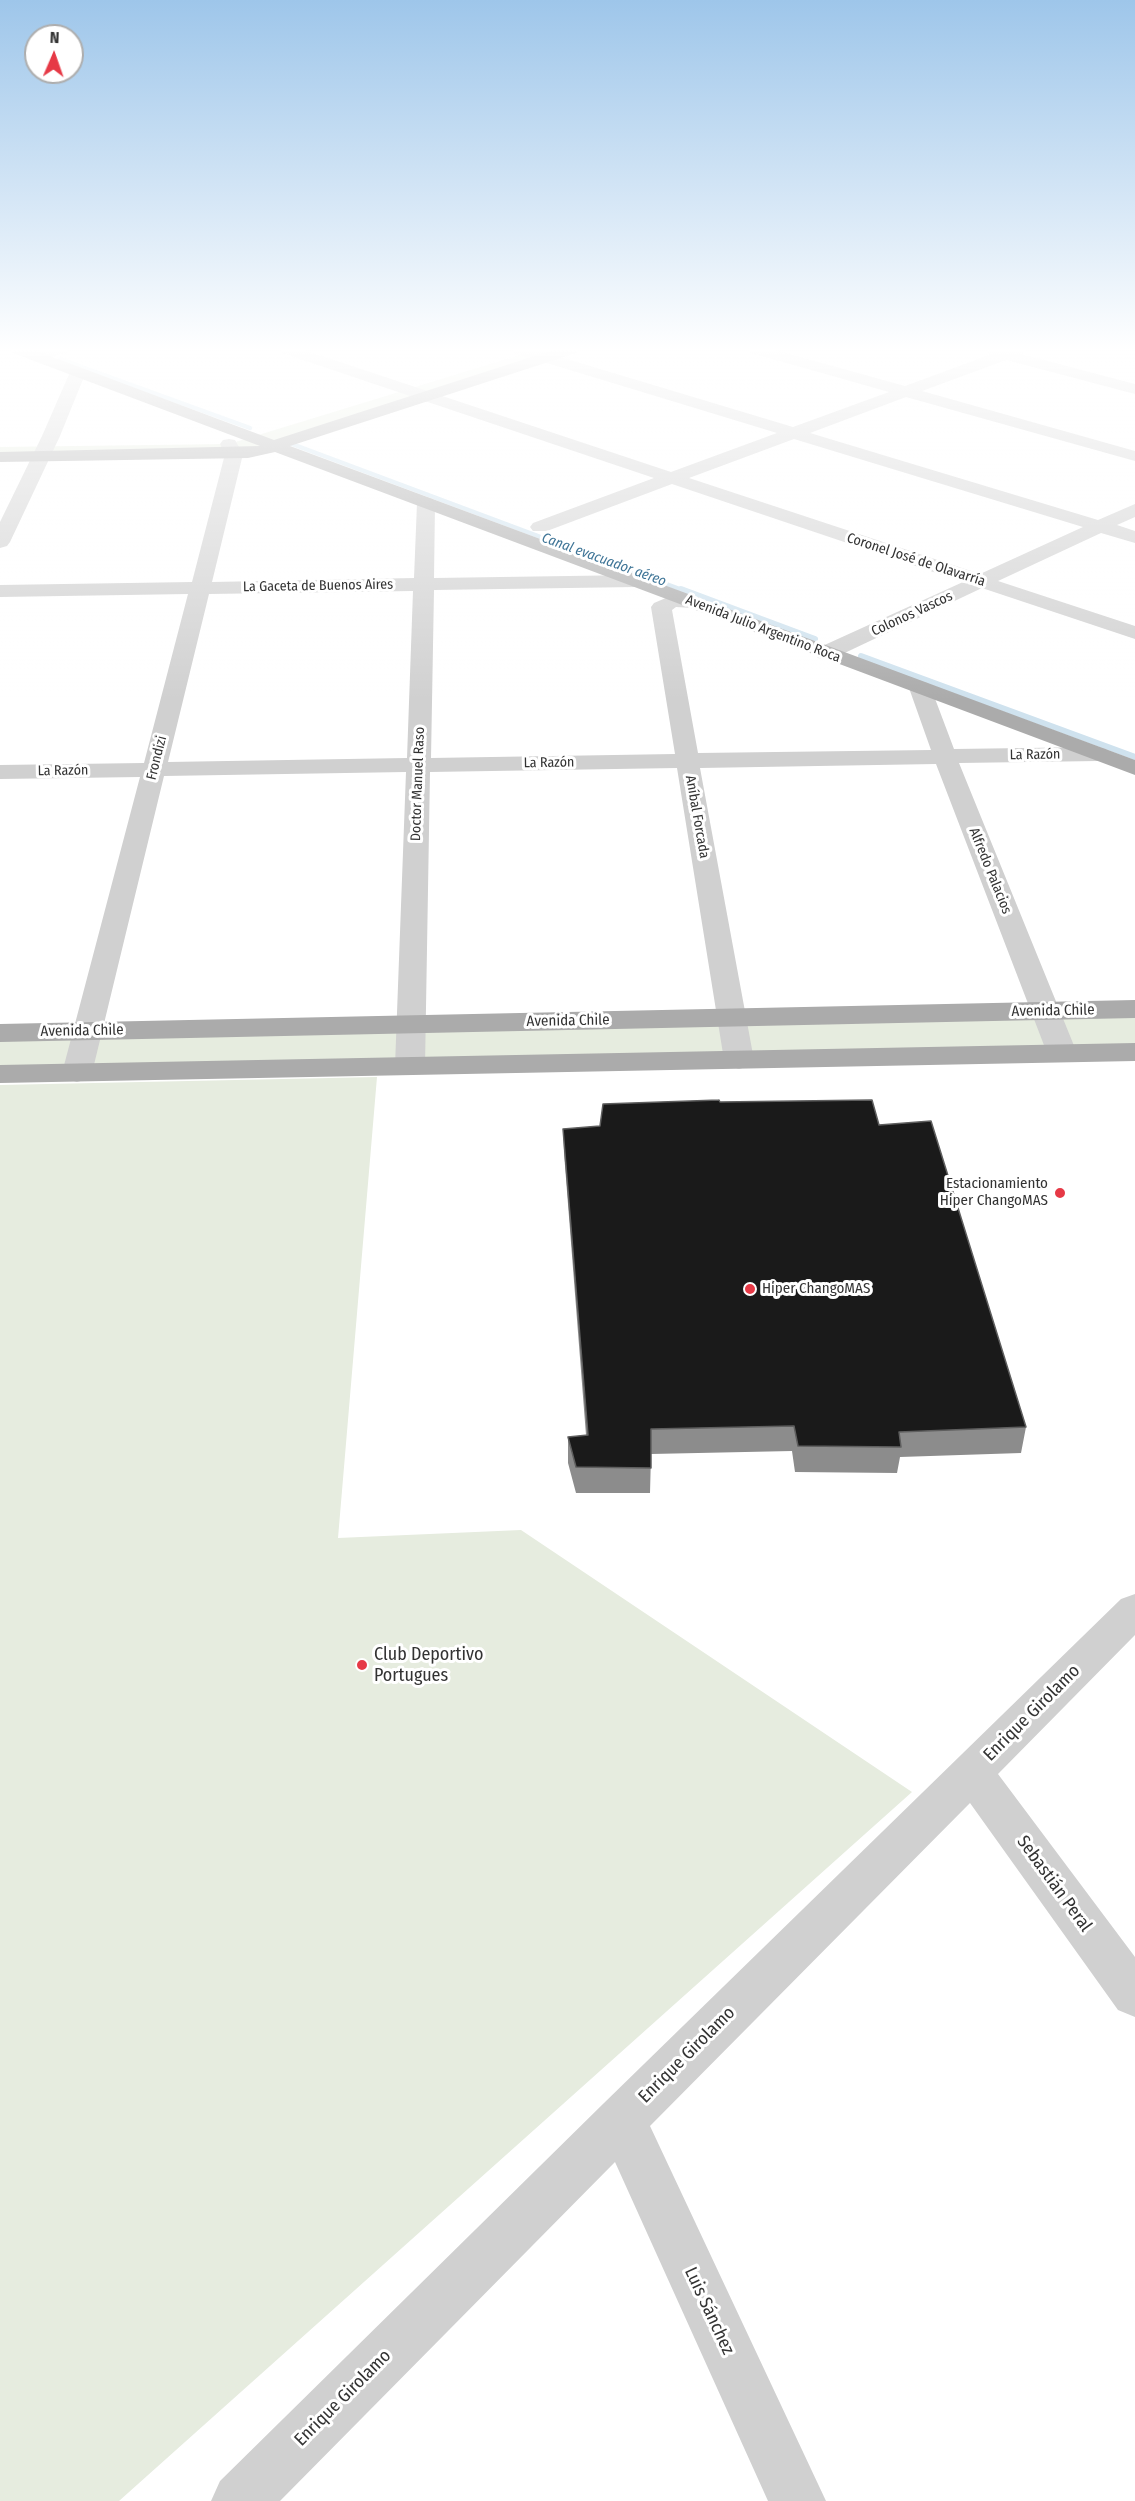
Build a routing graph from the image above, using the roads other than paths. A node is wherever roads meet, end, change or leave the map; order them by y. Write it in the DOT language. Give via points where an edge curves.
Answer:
graph roads {
  1 [pos="36,467"];
  2 [pos="227,467"];
  3 [pos="344,467"];
  4 [pos="376,467"];
  5 [pos="637,467"];
  6 [pos="702,467"];
  7 [pos="904,467"];
  8 [pos="671,478"];
  9 [pos="426,502"];
  10 [pos="1135,510"];
  11 [pos="1099,526"];
  12 [pos="540,527"];
  13 [pos="1135,537"];
  14 [pos="0,542"];
  15 [pos="636,581"];
  16 [pos="981,582"];
  17 [pos="423,584"];
  18 [pos="200,588"];
  19 [pos="0,591"];
  20 [pos="693,602"];
  21 [pos="796,621"];
  22 [pos="1135,633"];
  23 [pos="852,642"];
  24 [pos="828,643"];
  25 [pos="920,688"];
  26 [pos="1135,746"];
  27 [pos="1098,754"];
  28 [pos="945,757"];
  29 [pos="687,760"];
  30 [pos="418,765"];
  31 [pos="1135,768"];
  32 [pos="155,769"];
  33 [pos="0,772"];
  34 [pos="1135,1009"];
  35 [pos="1045,1011"];
  36 [pos="731,1018"];
  37 [pos="411,1024"];
  38 [pos="88,1031"];
  39 [pos="0,1033"];
  40 [pos="1135,1052"];
  41 [pos="1062,1053"];
  42 [pos="739,1060"];
  43 [pos="410,1066"];
  44 [pos="77,1073"];
  45 [pos="0,1074"];
  46 [pos="1135,1610"];
  47 [pos="972,1772"];
  48 [pos="1135,1995"];
  49 [pos="622,2120"];
  50 [pos="240,2501"];
  51 [pos="797,2501"];
  1 -- 14 [label="street"];
  2 -- 18 [label="street, Frondizi"];
  3 -- 9 [label="main road, Avenida Julio Argentino Roca"];
  4 -- 12 [label="main road, Avenida Julio Argentino Roca"];
  5 -- 8 [label="street, Coronel José de Olavarría"];
  6 -- 8 [label="street"];
  7 -- 11 [label="street"];
  8 -- 12 [label="street"];
  8 -- 16 [label="street, Coronel José de Olavarría"];
  9 -- 15 [label="main road, Avenida Julio Argentino Roca"];
  9 -- 17 [label="street, Doctor Manuel Raso"];
  10 -- 11 [label="street, Colonos Vascos"];
  11 -- 13 [label="street"];
  11 -- 16 [label="street, Colonos Vascos"];
  12 -- 21 [label="main road, Avenida Julio Argentino Roca"];
  15 -- 17 [label="street, La Gaceta de Buenos Aires"];
  15 -- 20 [label="main road, Avenida Julio Argentino Roca"];
  16 -- 22 [label="street, Coronel José de Olavarría"];
  16 -- 23 [label="street, Colonos Vascos"];
  17 -- 18 [label="street, La Gaceta de Buenos Aires"];
  17 -- 30 [label="street, Doctor Manuel Raso"];
  18 -- 19 [label="street, La Gaceta de Buenos Aires"];
  18 -- 32 [label="street, Frondizi"];
  20 -- 24 [label="main road, Avenida Julio Argentino Roca"];
  20 -- 29 [label="street, Aníbal Forcada" via="672,601 662,607"];
  23 -- 24 [label="street, Colonos Vascos"];
  23 -- 26 [label="main road, Avenida Julio Argentino Roca"];
  24 -- 25 [label="main road, Avenida Julio Argentino Roca"];
  25 -- 27 [label="main road, Avenida Julio Argentino Roca"];
  25 -- 28 [label="street, Alfredo Palacios"];
  27 -- 28 [label="street, La Razón"];
  27 -- 31 [label="main road, Avenida Julio Argentino Roca"];
  28 -- 29 [label="street, La Razón"];
  28 -- 35 [label="street, Alfredo Palacios"];
  29 -- 30 [label="street, La Razón"];
  29 -- 36 [label="street, Aníbal Forcada"];
  30 -- 32 [label="street, La Razón"];
  30 -- 37 [label="street, Doctor Manuel Raso"];
  32 -- 33 [label="street, La Razón"];
  32 -- 38 [label="street, Frondizi"];
  34 -- 35 [label="main road, Avenida Chile"];
  35 -- 36 [label="main road, Avenida Chile"];
  35 -- 41 [label="street, Alfredo Palacios"];
  36 -- 37 [label="main road, Avenida Chile"];
  36 -- 42 [label="street, Aníbal Forcada"];
  37 -- 38 [label="main road, Avenida Chile"];
  37 -- 43 [label="street, Doctor Manuel Raso"];
  38 -- 39 [label="main road, Avenida Chile"];
  38 -- 44 [label="street, Frondizi"];
  40 -- 41 [label="main road"];
  41 -- 42 [label="main road"];
  42 -- 43 [label="main road"];
  43 -- 44 [label="main road"];
  44 -- 45 [label="main road"];
  46 -- 47 [label="street, Enrique Girolamo"];
  47 -- 48 [label="street, Sebastián Peral"];
  47 -- 49 [label="street, Enrique Girolamo"];
  49 -- 50 [label="street, Enrique Girolamo"];
  49 -- 51 [label="street, Luis Sánchez"];
}
